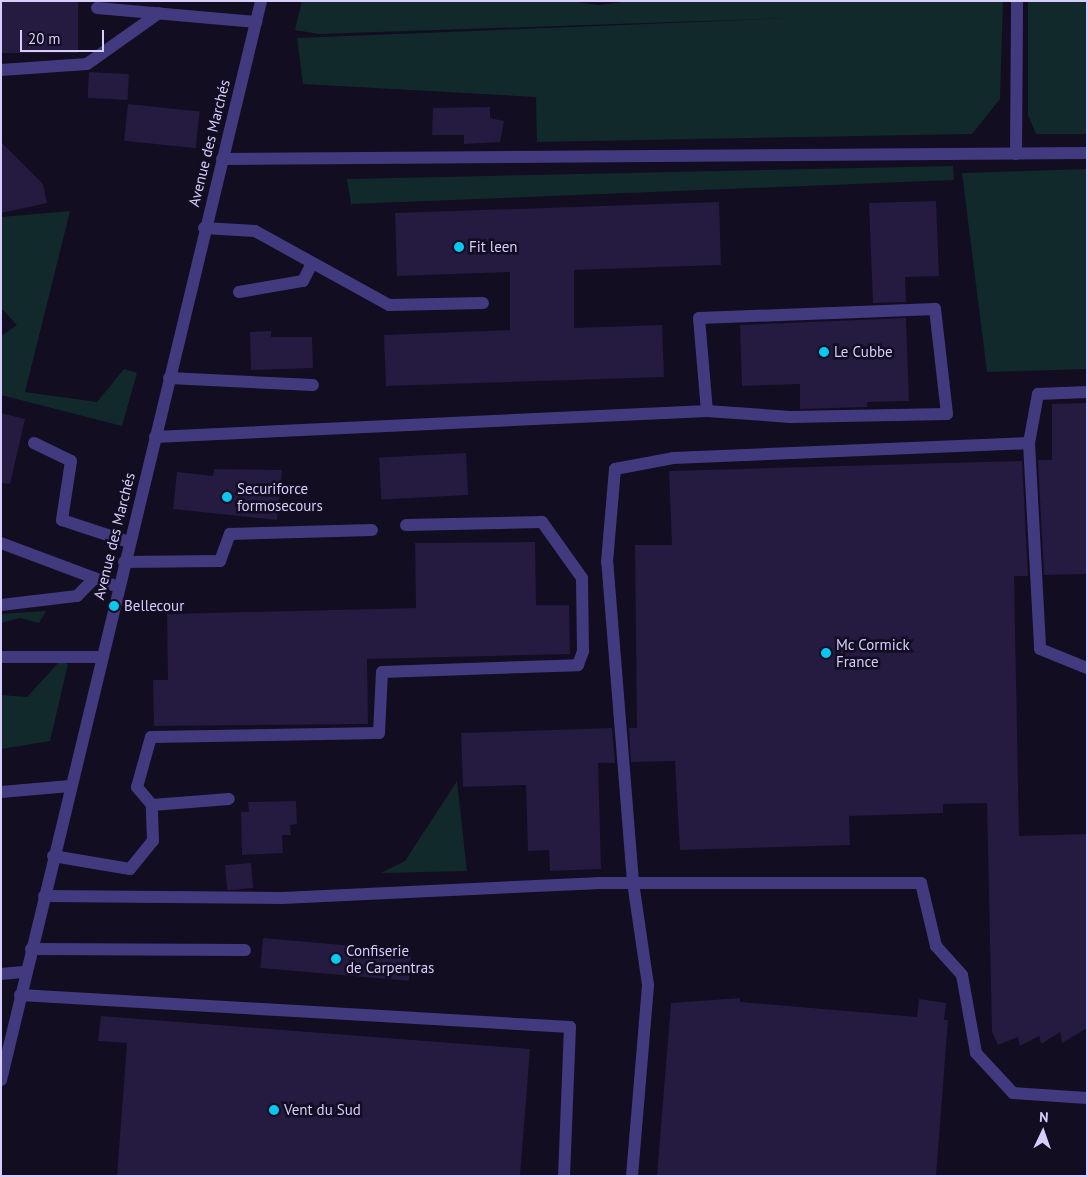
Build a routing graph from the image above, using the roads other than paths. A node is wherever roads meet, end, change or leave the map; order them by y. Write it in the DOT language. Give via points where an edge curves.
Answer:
graph roads {
  1 [pos="261,1"];
  2 [pos="1017,1"];
  3 [pos="97,8"];
  4 [pos="159,14"];
  5 [pos="256,22"];
  6 [pos="1,70"];
  7 [pos="1016,154"];
  8 [pos="1087,154"];
  9 [pos="222,159"];
  10 [pos="204,228"];
  11 [pos="312,263"];
  12 [pos="239,292"];
  13 [pos="483,303"];
  14 [pos="168,378"];
  15 [pos="314,385"];
  16 [pos="1087,392"];
  17 [pos="707,411"];
  18 [pos="155,437"];
  19 [pos="34,443"];
  20 [pos="1029,443"];
  21 [pos="406,525"];
  22 [pos="372,530"];
  23 [pos="129,542"];
  24 [pos="1,543"];
  25 [pos="124,562"];
  26 [pos="95,578"];
  27 [pos="118,587"];
  28 [pos="1,606"];
  29 [pos="1,657"];
  30 [pos="101,657"];
  31 [pos="1087,668"];
  32 [pos="70,786"];
  33 [pos="1,792"];
  34 [pos="229,799"];
  35 [pos="152,805"];
  36 [pos="53,856"];
  37 [pos="633,882"];
  38 [pos="44,896"];
  39 [pos="31,949"];
  40 [pos="245,950"];
  41 [pos="26,972"];
  42 [pos="1,974"];
  43 [pos="20,995"];
  44 [pos="1,1080"];
  45 [pos="1087,1098"];
  46 [pos="564,1176"];
  47 [pos="632,1176"];
  1 -- 5 [label="street, Avenue des Marchés"];
  2 -- 7 [label="street"];
  3 -- 4 [label="street"];
  4 -- 5 [label="street"];
  4 -- 6 [label="street" via="87,64"];
  5 -- 9 [label="street, Avenue des Marchés"];
  7 -- 8 [label="street"];
  7 -- 9 [label="street"];
  9 -- 10 [label="street, Avenue des Marchés"];
  10 -- 11 [label="street" via="255,231"];
  10 -- 14 [label="street, Avenue des Marchés"];
  11 -- 12 [label="street" via="303,282"];
  11 -- 13 [label="street" via="389,305"];
  14 -- 15 [label="street"];
  14 -- 18 [label="street, Avenue des Marchés"];
  16 -- 20 [label="street" via="1038,394"];
  17 -- 17 [label="street" via="699,318 936,309 947,414 790,417"];
  17 -- 18 [label="street"];
  18 -- 23 [label="street, Avenue des Marchés"];
  19 -- 23 [label="street" via="71,461 62,520"];
  20 -- 31 [label="street" via="1040,649"];
  20 -- 37 [label="street" via="673,458 615,469 607,562"];
  21 -- 35 [label="street" via="542,522 582,578 583,650 578,665 382,672 379,733 151,737 137,787"];
  22 -- 25 [label="street" via="230,534 220,561"];
  23 -- 25 [label="street, Avenue des Marchés"];
  24 -- 26 [label="street"];
  25 -- 27 [label="street, Avenue des Marchés"];
  26 -- 27 [label="street"];
  26 -- 28 [label="street" via="71,598"];
  27 -- 30 [label="street, Avenue des Marchés"];
  29 -- 30 [label="street"];
  30 -- 32 [label="street, Avenue des Marchés"];
  32 -- 33 [label="street"];
  32 -- 36 [label="street, Avenue des Marchés"];
  34 -- 35 [label="street"];
  35 -- 36 [label="street" via="153,841 130,869"];
  36 -- 38 [label="street, Avenue des Marchés"];
  37 -- 38 [label="street" via="282,898"];
  37 -- 45 [label="street" via="921,883 936,946 962,974 976,1053 1013,1092"];
  37 -- 47 [label="street" via="648,985"];
  38 -- 39 [label="street, Avenue des Marchés"];
  39 -- 40 [label="street"];
  39 -- 41 [label="street, Avenue des Marchés"];
  41 -- 42 [label="street"];
  41 -- 43 [label="street, Avenue des Marchés"];
  43 -- 44 [label="street, Avenue des Marchés"];
  43 -- 46 [label="street" via="570,1027"];
}
